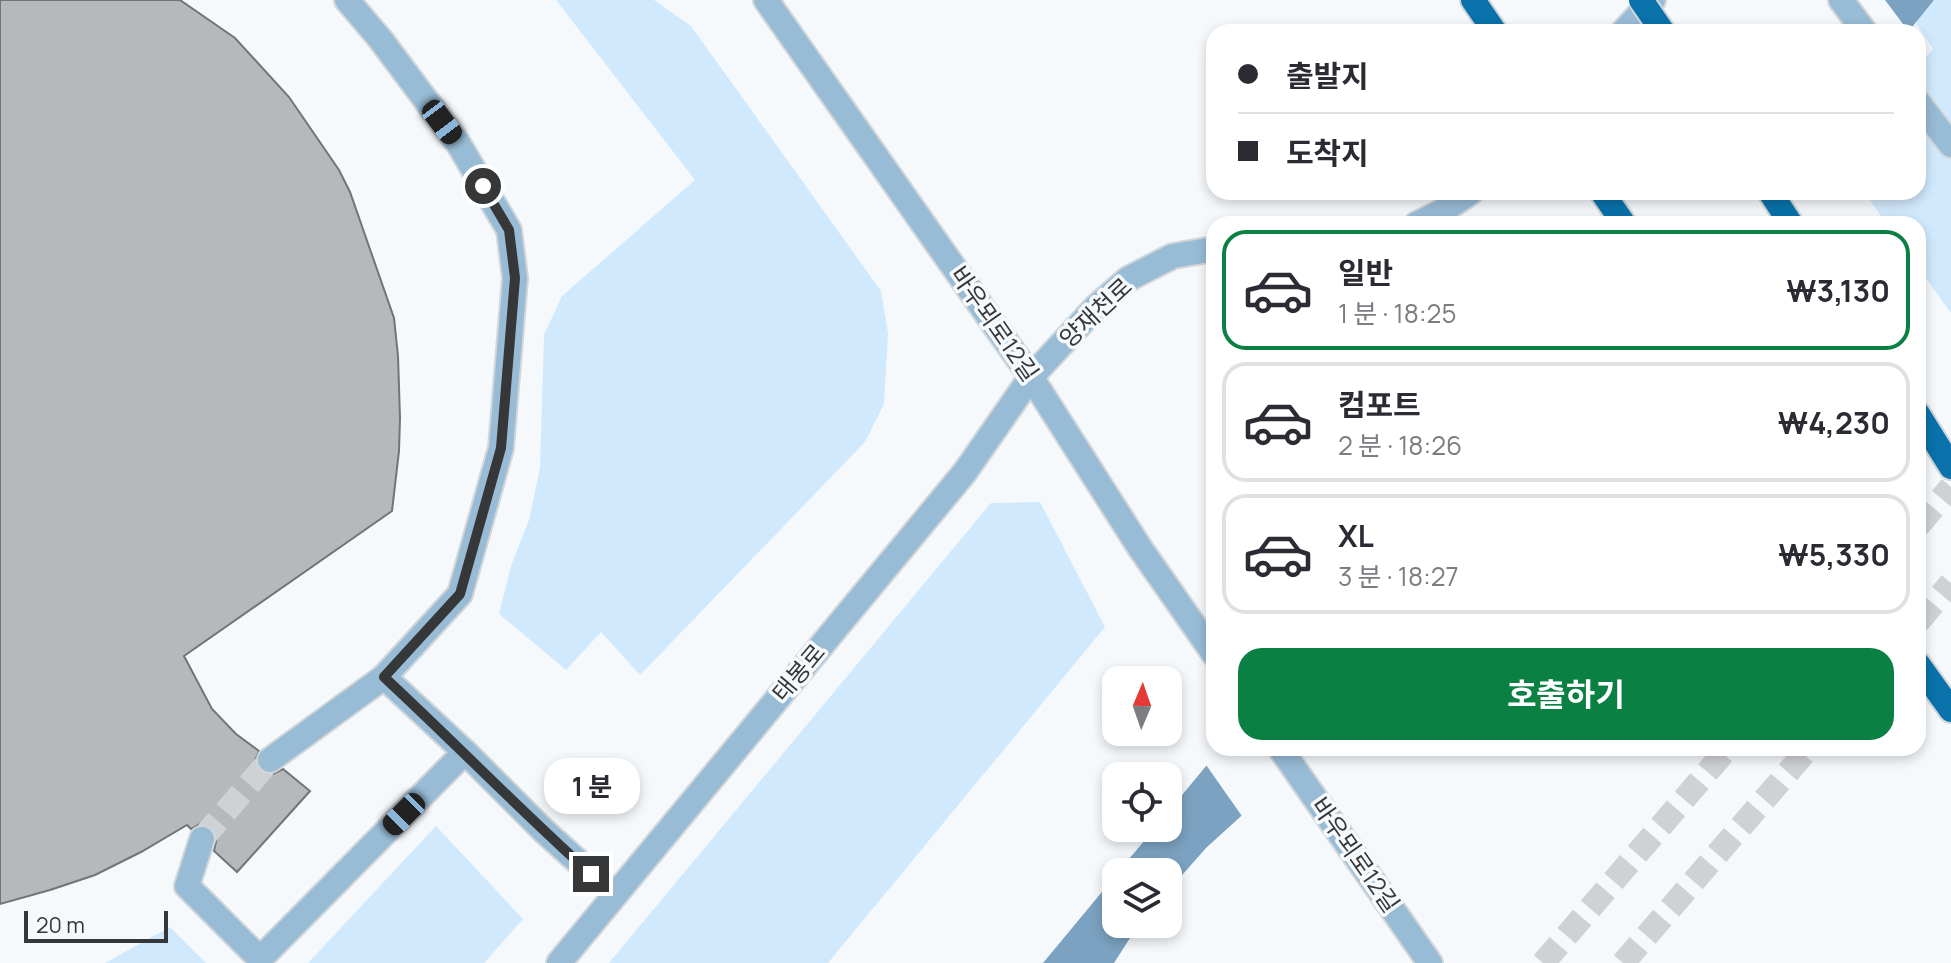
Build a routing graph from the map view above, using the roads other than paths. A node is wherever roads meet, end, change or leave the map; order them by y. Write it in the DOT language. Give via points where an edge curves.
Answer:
graph roads {
  1 [pos="347,0"];
  2 [pos="746,0"];
  3 [pos="766,0"];
  4 [pos="785,0"];
  5 [pos="1473,0"];
  6 [pos="1641,0"];
  7 [pos="1653,0"];
  8 [pos="1841,0"];
  9 [pos="1490,24"];
  10 [pos="1630,24"];
  11 [pos="1658,24"];
  12 [pos="1859,24"];
  13 [pos="789,32"];
  14 [pos="1926,112"];
  15 [pos="1951,145"];
  16 [pos="1459,200"];
  17 [pos="1433,216"];
  18 [pos="1206,250"];
  19 [pos="1031,377"];
  20 [pos="1926,427"];
  21 [pos="1951,467"];
  22 [pos="1206,643"];
  23 [pos="1926,675"];
  24 [pos="384,677"];
  25 [pos="1951,710"];
  26 [pos="465,752"];
  27 [pos="1286,756"];
  28 [pos="270,760"];
  29 [pos="202,839"];
  30 [pos="615,895"];
  31 [pos="559,963"];
  32 [pos="1430,963"];
  1 -- 24 [label="street" via="458,143 509,230 515,278 501,448 460,594"];
  2 -- 13 [label="street"];
  3 -- 13 [label="street, 바우뫼로12길"];
  4 -- 13 [label="street"];
  5 -- 9 [label="highway"];
  6 -- 11 [label="highway, bridge"];
  7 -- 10 [label="street"];
  8 -- 12 [label="street"];
  13 -- 19 [label="street, 바우뫼로12길"];
  14 -- 15 [label="street"];
  16 -- 17 [label="street"];
  18 -- 19 [label="street, 양재천로" via="1173,256 1128,279"];
  19 -- 22 [label="street, 바우뫼로12길"];
  19 -- 30 [label="street, 태봉로" via="965,472"];
  20 -- 21 [label="highway"];
  23 -- 25 [label="highway"];
  24 -- 26 [label="street"];
  24 -- 28 [label="street"];
  26 -- 29 [label="street" via="260,959 187,886"];
  26 -- 30 [label="street"];
  27 -- 32 [label="street, 바우뫼로12길"];
  30 -- 31 [label="street, 태봉로"];
}
